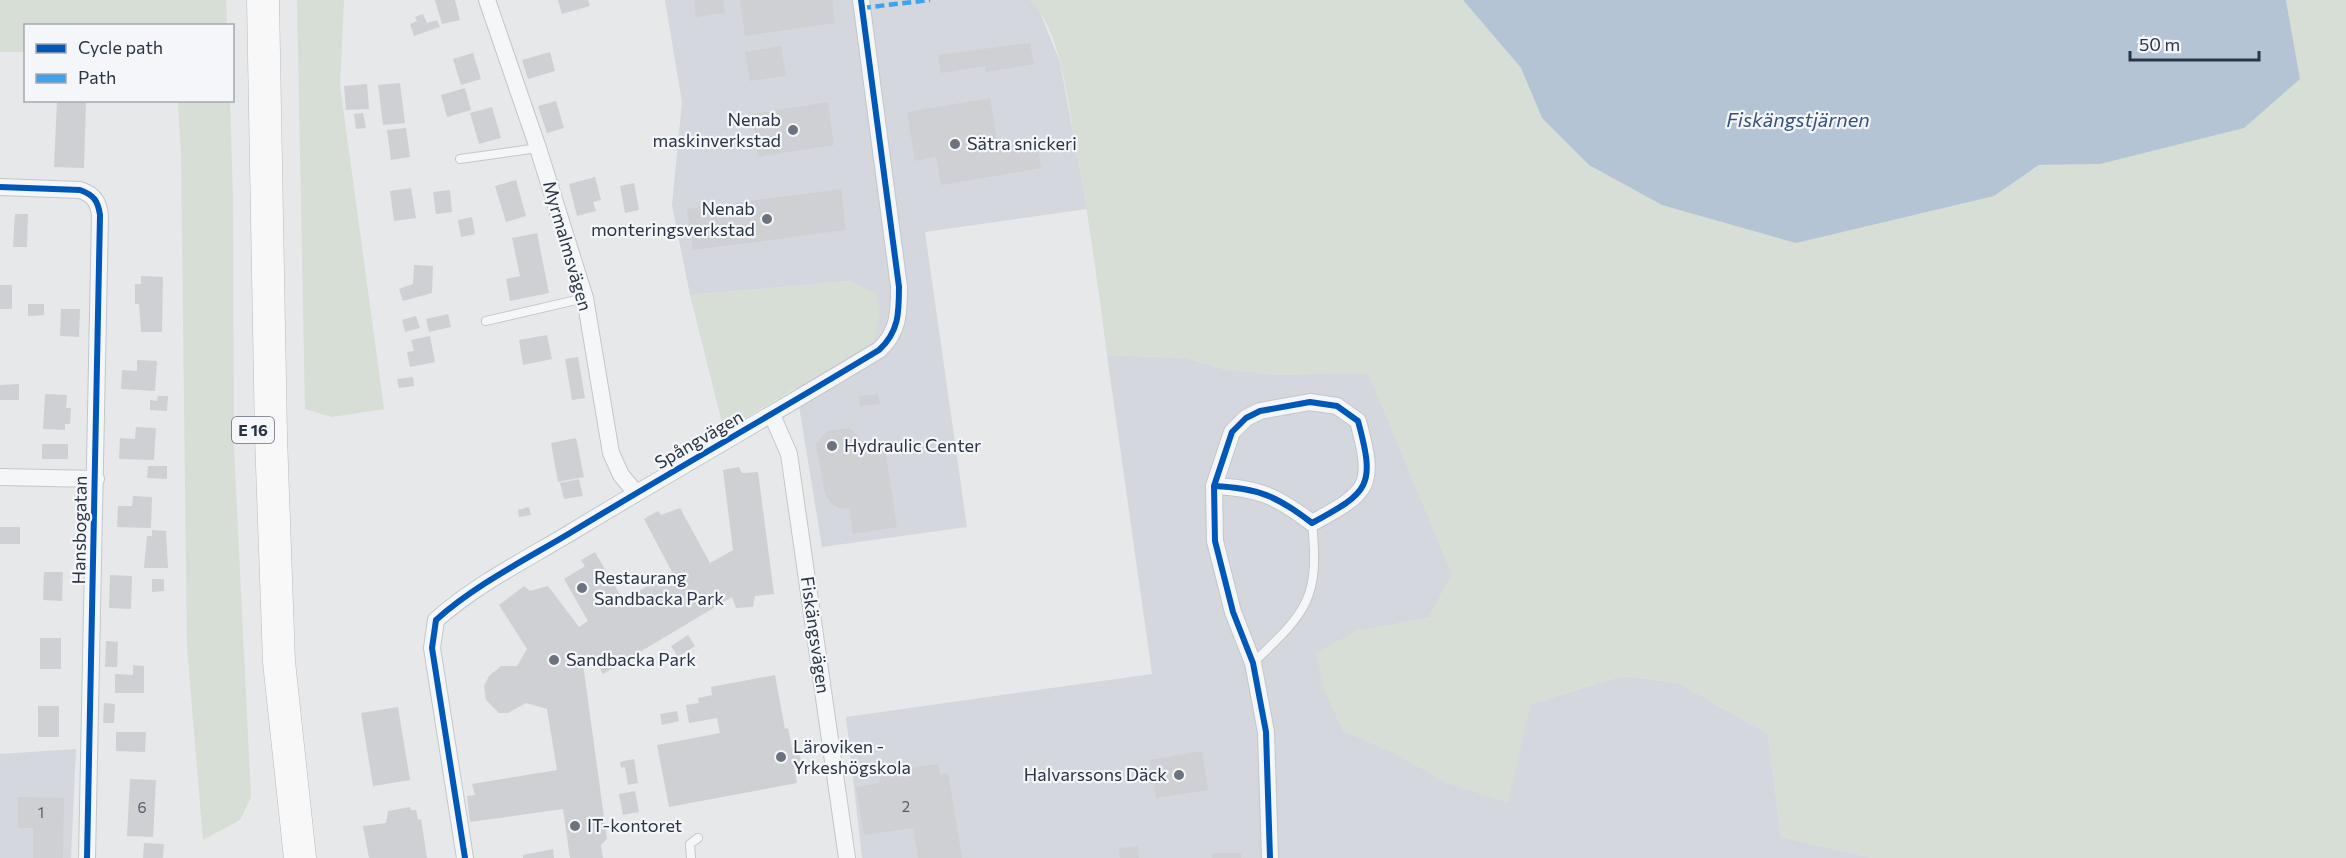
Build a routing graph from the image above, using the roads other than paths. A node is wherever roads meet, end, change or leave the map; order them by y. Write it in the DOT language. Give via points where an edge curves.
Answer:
graph roads {
  1 [pos="245,0"];
  2 [pos="263,0"];
  3 [pos="487,0"];
  4 [pos="861,0"];
  5 [pos="538,148"];
  6 [pos="460,159"];
  7 [pos="0,187"];
  8 [pos="585,298"];
  9 [pos="486,321"];
  10 [pos="772,415"];
  11 [pos="0,477"];
  12 [pos="96,479"];
  13 [pos="1214,486"];
  14 [pos="636,493"];
  15 [pos="1312,523"];
  16 [pos="1253,663"];
  17 [pos="698,837"];
  18 [pos="87,858"];
  19 [pos="283,858"];
  20 [pos="300,858"];
  21 [pos="465,858"];
  22 [pos="691,858"];
  23 [pos="847,858"];
  24 [pos="1270,858"];
  1 -- 19 [label="highway, E 16" via="253,435 263,653"];
  2 -- 20 [label="highway, E 16" via="279,662"];
  3 -- 5 [label="street, Myrmalmsvägen"];
  4 -- 10 [label="street, Spångvägen" via="899,287 897,326 879,350"];
  5 -- 6 [label="lane"];
  5 -- 8 [label="street, Myrmalmsvägen"];
  7 -- 12 [label="street, Hansbogatan" via="80,190 98,202"];
  8 -- 9 [label="lane"];
  8 -- 14 [label="street, Myrmalmsvägen" via="611,453 621,475"];
  10 -- 14 [label="street, Spångvägen"];
  10 -- 23 [label="street, Fiskängsvägen" via="789,454"];
  11 -- 12 [label="street"];
  12 -- 18 [label="street, Hansbogatan"];
  13 -- 15 [label="street" via="1264,492 1284,501"];
  13 -- 15 [label="street" via="1232,432 1246,418 1260,411 1310,402 1337,406 1358,421 1368,469 1362,492"];
  13 -- 16 [label="street" via="1215,541 1233,612"];
  14 -- 21 [label="street, Spångvägen" via="481,587 436,620 432,648"];
  15 -- 16 [label="lane" via="1311,594 1296,622"];
  16 -- 24 [label="street" via="1266,732"];
  17 -- 22 [label="lane" via="690,844"];
}
